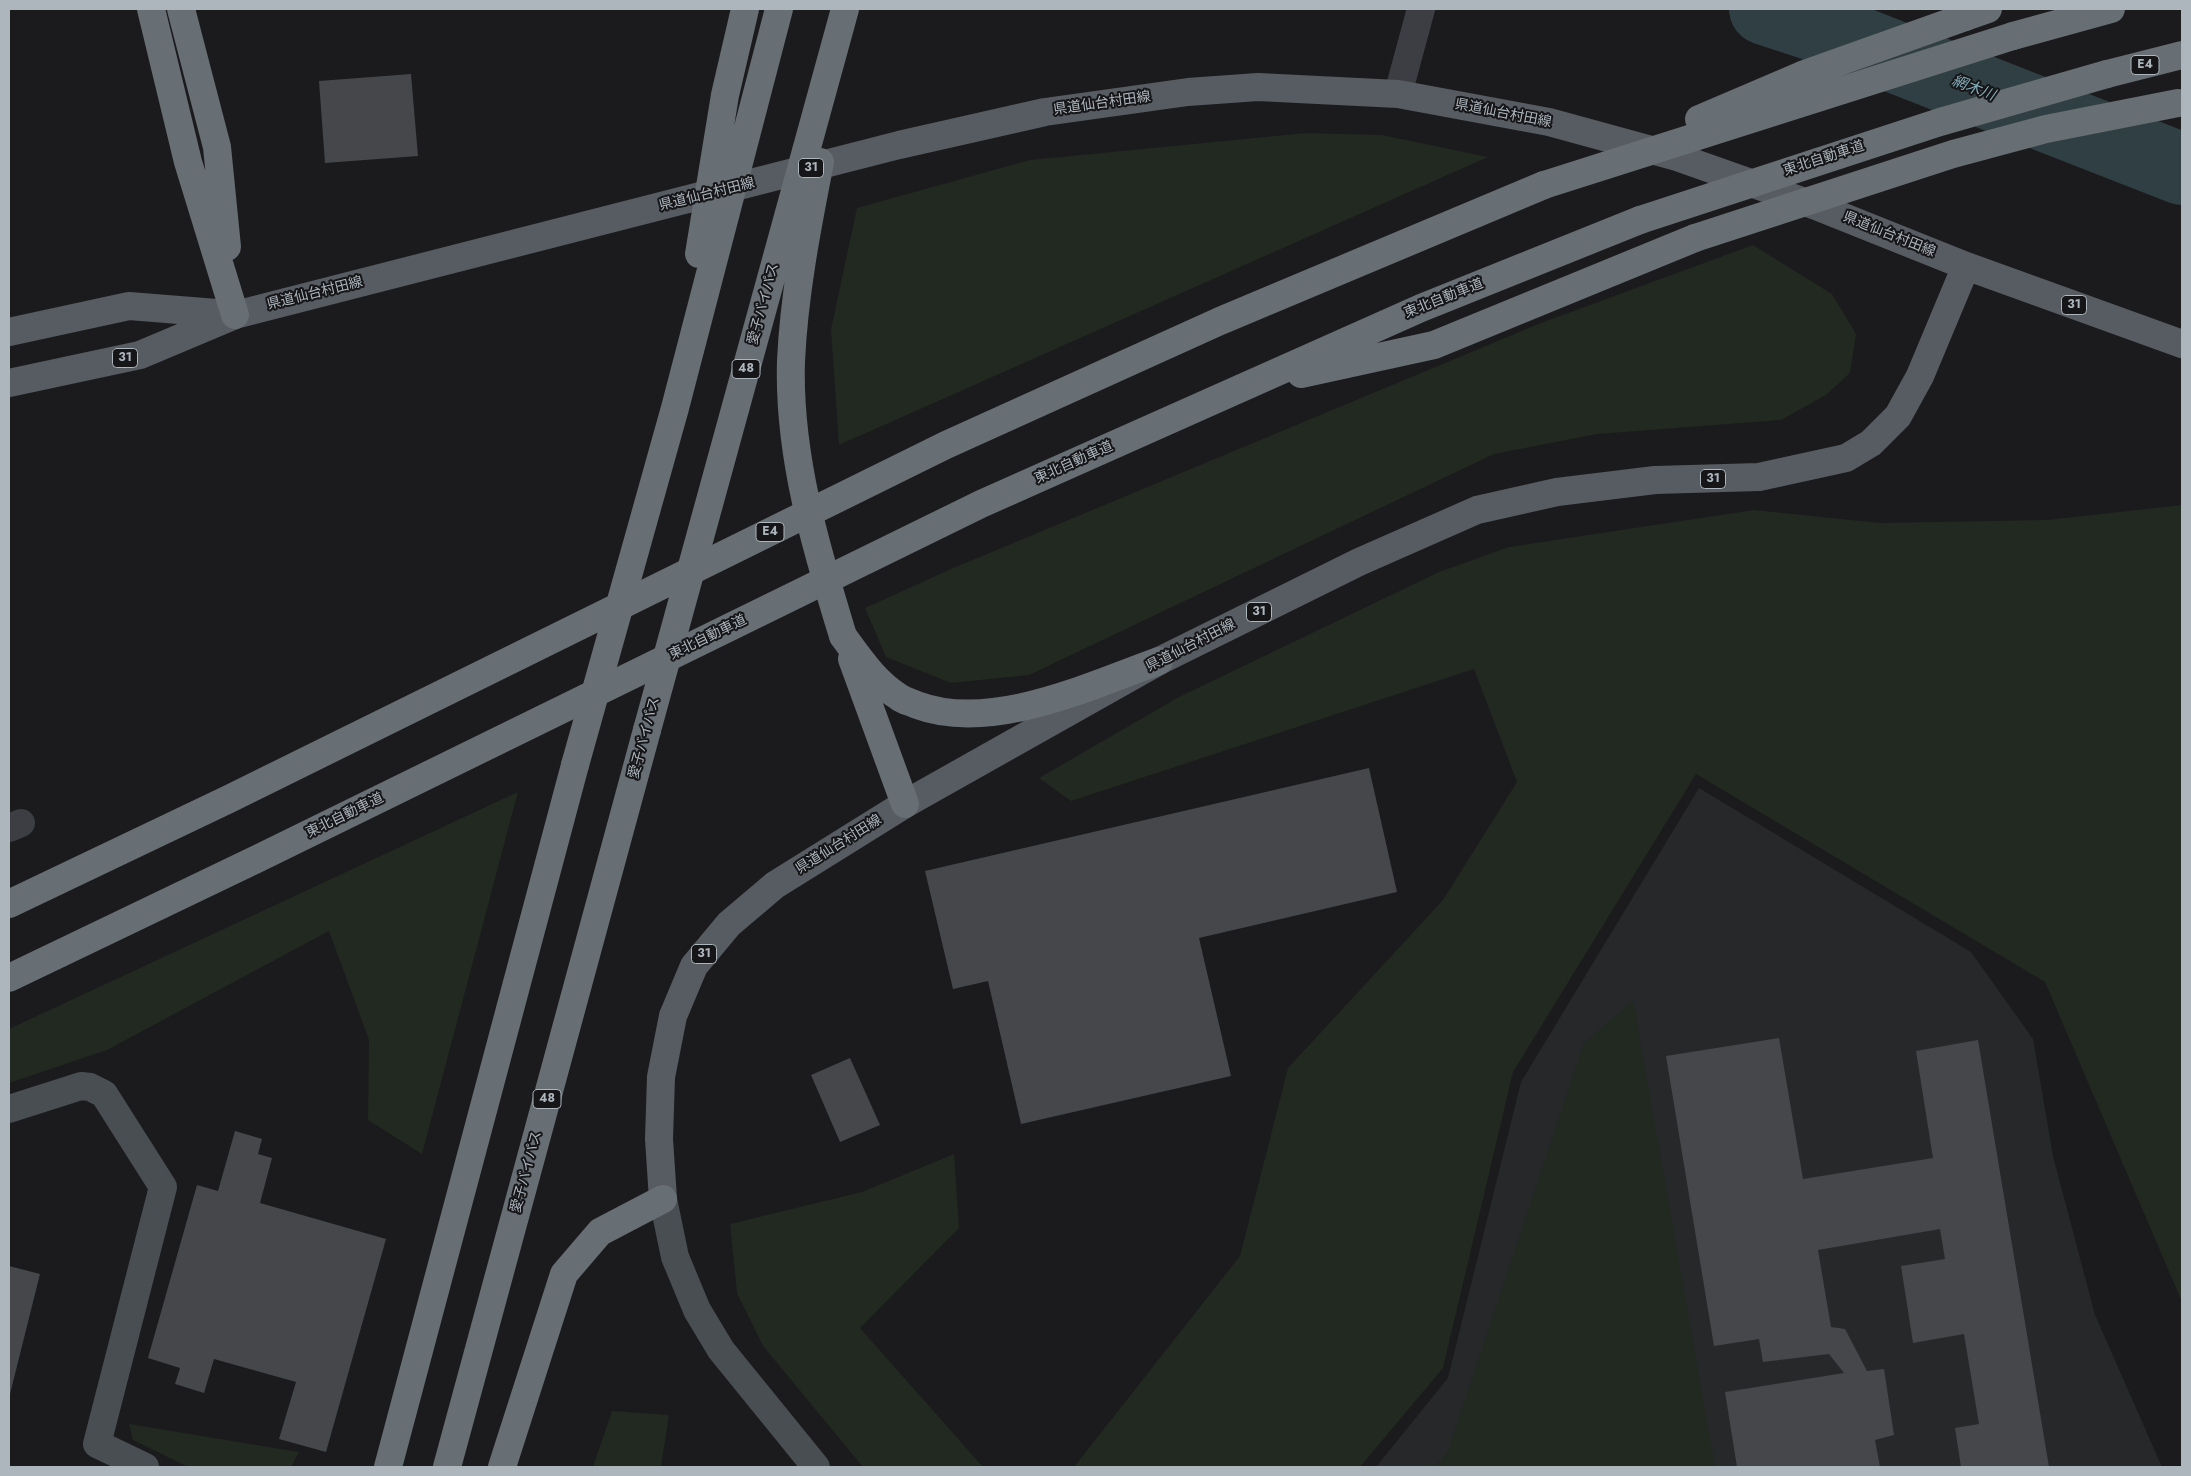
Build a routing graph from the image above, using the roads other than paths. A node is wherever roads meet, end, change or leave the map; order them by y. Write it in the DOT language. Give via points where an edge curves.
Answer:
graph roads {
  1 [pos="151,9"];
  2 [pos="181,9"];
  3 [pos="745,9"];
  4 [pos="780,9"];
  5 [pos="845,9"];
  6 [pos="850,9"];
  7 [pos="1421,9"];
  8 [pos="2111,9"];
  9 [pos="1977,13"];
  10 [pos="2182,56"];
  11 [pos="1398,94"];
  12 [pos="2180,102"];
  13 [pos="1544,186"];
  14 [pos="1966,266"];
  15 [pos="235,314"];
  16 [pos="9,332"];
  17 [pos="2182,344"];
  18 [pos="9,383"];
  19 [pos="1245,386"];
  20 [pos="675,408"];
  21 [pos="843,636"];
  22 [pos="1159,661"];
  23 [pos="905,804"];
  24 [pos="9,904"];
  25 [pos="9,978"];
  26 [pos="9,1110"];
  27 [pos="663,1199"];
  28 [pos="144,1467"];
  29 [pos="388,1467"];
  30 [pos="448,1467"];
  31 [pos="502,1467"];
  32 [pos="816,1467"];
  1 -- 15 [label="highway" via="188,162"];
  2 -- 15 [label="highway" via="217,147"];
  3 -- 20 [label="highway, bridge" via="724,95"];
  4 -- 20 [label="highway, bridge"];
  5 -- 30 [label="highway, 愛子バイパス / 48, bridge"];
  6 -- 21 [label="highway, bridge" via="809,218 791,362 793,418 800,469 813,532"];
  7 -- 11 [label="street"];
  8 -- 13 [label="highway, bridge" via="2013,36"];
  9 -- 13 [label="highway, bridge" via="1802,75"];
  10 -- 19 [label="highway, 東北自動車道 / E4, bridge" via="1940,122 1640,220 1421,308"];
  11 -- 14 [label="main road, 県道仙台村田線 / 31" via="1549,122 1677,157 1816,206"];
  11 -- 15 [label="main road, 県道仙台村田線 / 31" via="1258,87 1171,94 1045,112 899,145"];
  12 -- 19 [label="highway, bridge" via="2046,129 1953,154 1695,238 1434,346"];
  13 -- 24 [label="highway, E4" via="1220,321 946,445"];
  14 -- 17 [label="main road, 県道仙台村田線 / 31"];
  14 -- 22 [label="main road, 県道仙台村田線 / 31" via="1924,368 1898,416 1871,443 1846,458 1759,477 1655,480 1556,492 1477,510 1359,562"];
  15 -- 16 [label="main road, 県道仙台村田線 / 31" via="129,306"];
  15 -- 18 [label="main road, 県道仙台村田線 / 31" via="140,355"];
  19 -- 25 [label="highway, 東北自動車道" via="981,504"];
  20 -- 29 [label="highway, bridge" via="575,765"];
  21 -- 22 [label="highway" via="871,674 900,698 932,710 960,714 996,712 1027,705"];
  21 -- 23 [label="highway"];
  22 -- 23 [label="main road, 県道仙台村田線 / 31"];
  23 -- 27 [label="main road, 県道仙台村田線 / 31" via="775,885 729,924 694,966 673,1016 661,1077 659,1139"];
  26 -- 28 [label="street" via="81,1086 104,1094 163,1187 97,1444"];
  27 -- 31 [label="highway" via="600,1232 564,1274"];
  27 -- 32 [label="street" via="675,1257 697,1310 721,1350"];
}
